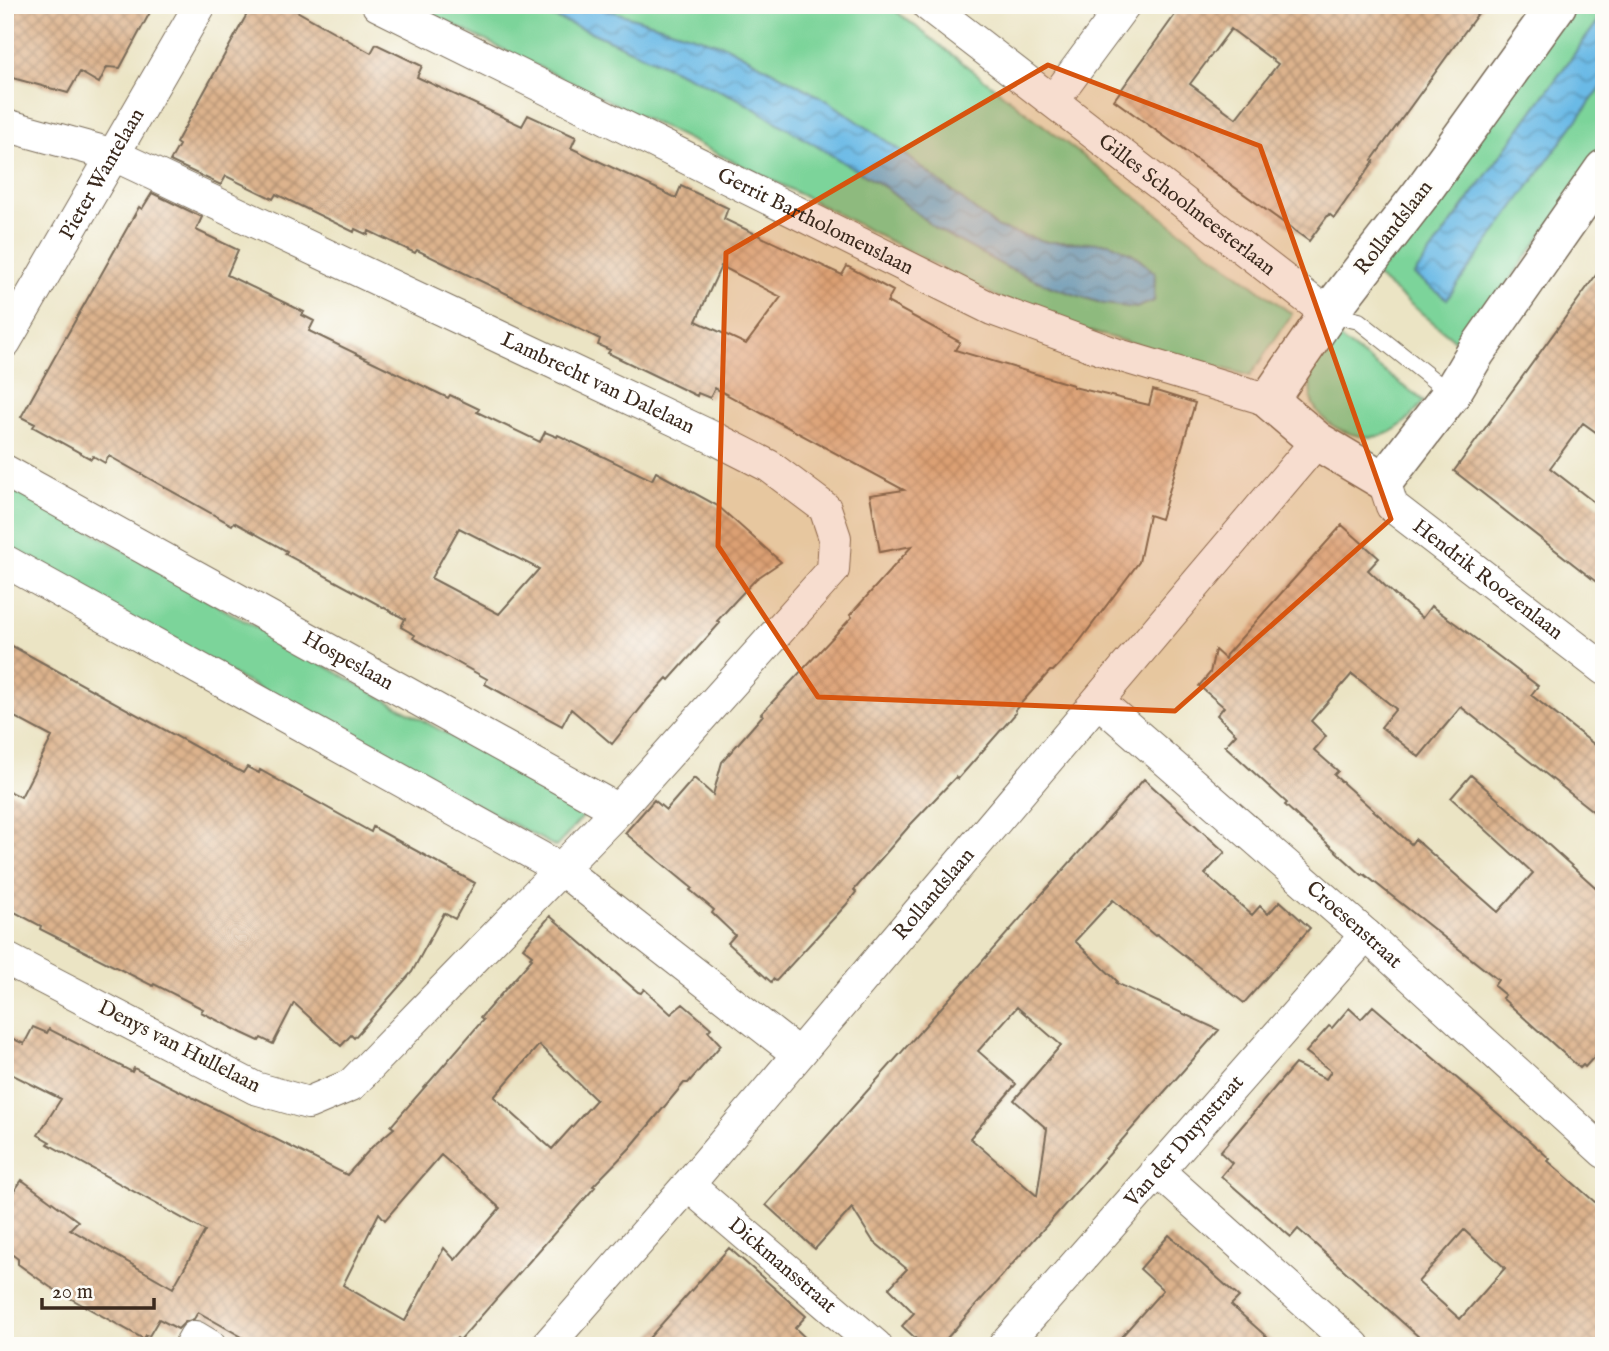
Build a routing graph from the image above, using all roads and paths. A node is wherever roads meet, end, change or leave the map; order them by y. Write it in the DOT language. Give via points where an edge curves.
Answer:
graph roads {
  1 [pos="200,5"];
  2 [pos="378,5"];
  3 [pos="928,5"];
  4 [pos="1124,5"];
  5 [pos="1557,5"];
  6 [pos="1053,101"];
  7 [pos="5,125"];
  8 [pos="114,155"];
  9 [pos="1604,169"];
  10 [pos="1328,314"];
  11 [pos="5,342"];
  12 [pos="1451,394"];
  13 [pos="1269,400"];
  14 [pos="1318,441"];
  15 [pos="5,471"];
  16 [pos="1384,481"];
  17 [pos="5,561"];
  18 [pos="1604,669"];
  19 [pos="1098,701"];
  20 [pos="618,810"];
  21 [pos="561,869"];
  22 [pos="1366,935"];
  23 [pos="5,958"];
  24 [pos="798,1054"];
  25 [pos="1604,1152"];
  26 [pos="1157,1170"];
  27 [pos="688,1185"];
  28 [pos="190,1346"];
  29 [pos="210,1346"];
  30 [pos="547,1346"];
  31 [pos="877,1346"];
  32 [pos="1004,1346"];
  33 [pos="1354,1346"];
  1 -- 8 [label="street, Pieter Wantelaan"];
  2 -- 13 [label="street, Gerrit Bartholomeuslaan" via="992,309 1115,354"];
  3 -- 6 [label="street, Gilles Schoolmeesterlaan"];
  4 -- 6 [label="street"];
  5 -- 10 [label="street, Rollandslaan"];
  6 -- 10 [label="street, Gilles Schoolmeesterlaan"];
  7 -- 8 [label="street, Lambrecht van Dalelaan"];
  8 -- 11 [label="street, Pieter Wantelaan"];
  8 -- 20 [label="street, Lambrecht van Dalelaan" via="728,445 769,466 825,508 835,538 833,570"];
  9 -- 12 [label="street"];
  10 -- 12 [label="lane, Gilles Schoolmeesterlaan" via="1359,321"];
  10 -- 13 [label="street, Rollandslaan"];
  12 -- 16 [label="street"];
  13 -- 14 [label="street"];
  14 -- 16 [label="street"];
  14 -- 19 [label="street, Rollandslaan"];
  15 -- 20 [label="street, Hospeslaan"];
  16 -- 18 [label="street, Hendrik Roozenlaan" via="1392,506"];
  17 -- 21 [label="street"];
  19 -- 22 [label="street, Croesenstraat"];
  19 -- 24 [label="street, Rollandslaan"];
  20 -- 21 [label="street"];
  21 -- 23 [label="street, Denys van Hullelaan" via="351,1085 308,1103 255,1088"];
  21 -- 24 [label="street"];
  22 -- 25 [label="street, Croesenstraat"];
  22 -- 26 [label="street, Van der Duynstraat"];
  24 -- 27 [label="street, Rollandslaan"];
  26 -- 32 [label="street, Van der Duynstraat"];
  26 -- 33 [label="street"];
  27 -- 30 [label="street, Rollandslaan"];
  27 -- 31 [label="street, Dickmansstraat"];
  28 -- 29 [label="street" via="195,1337"];
}
